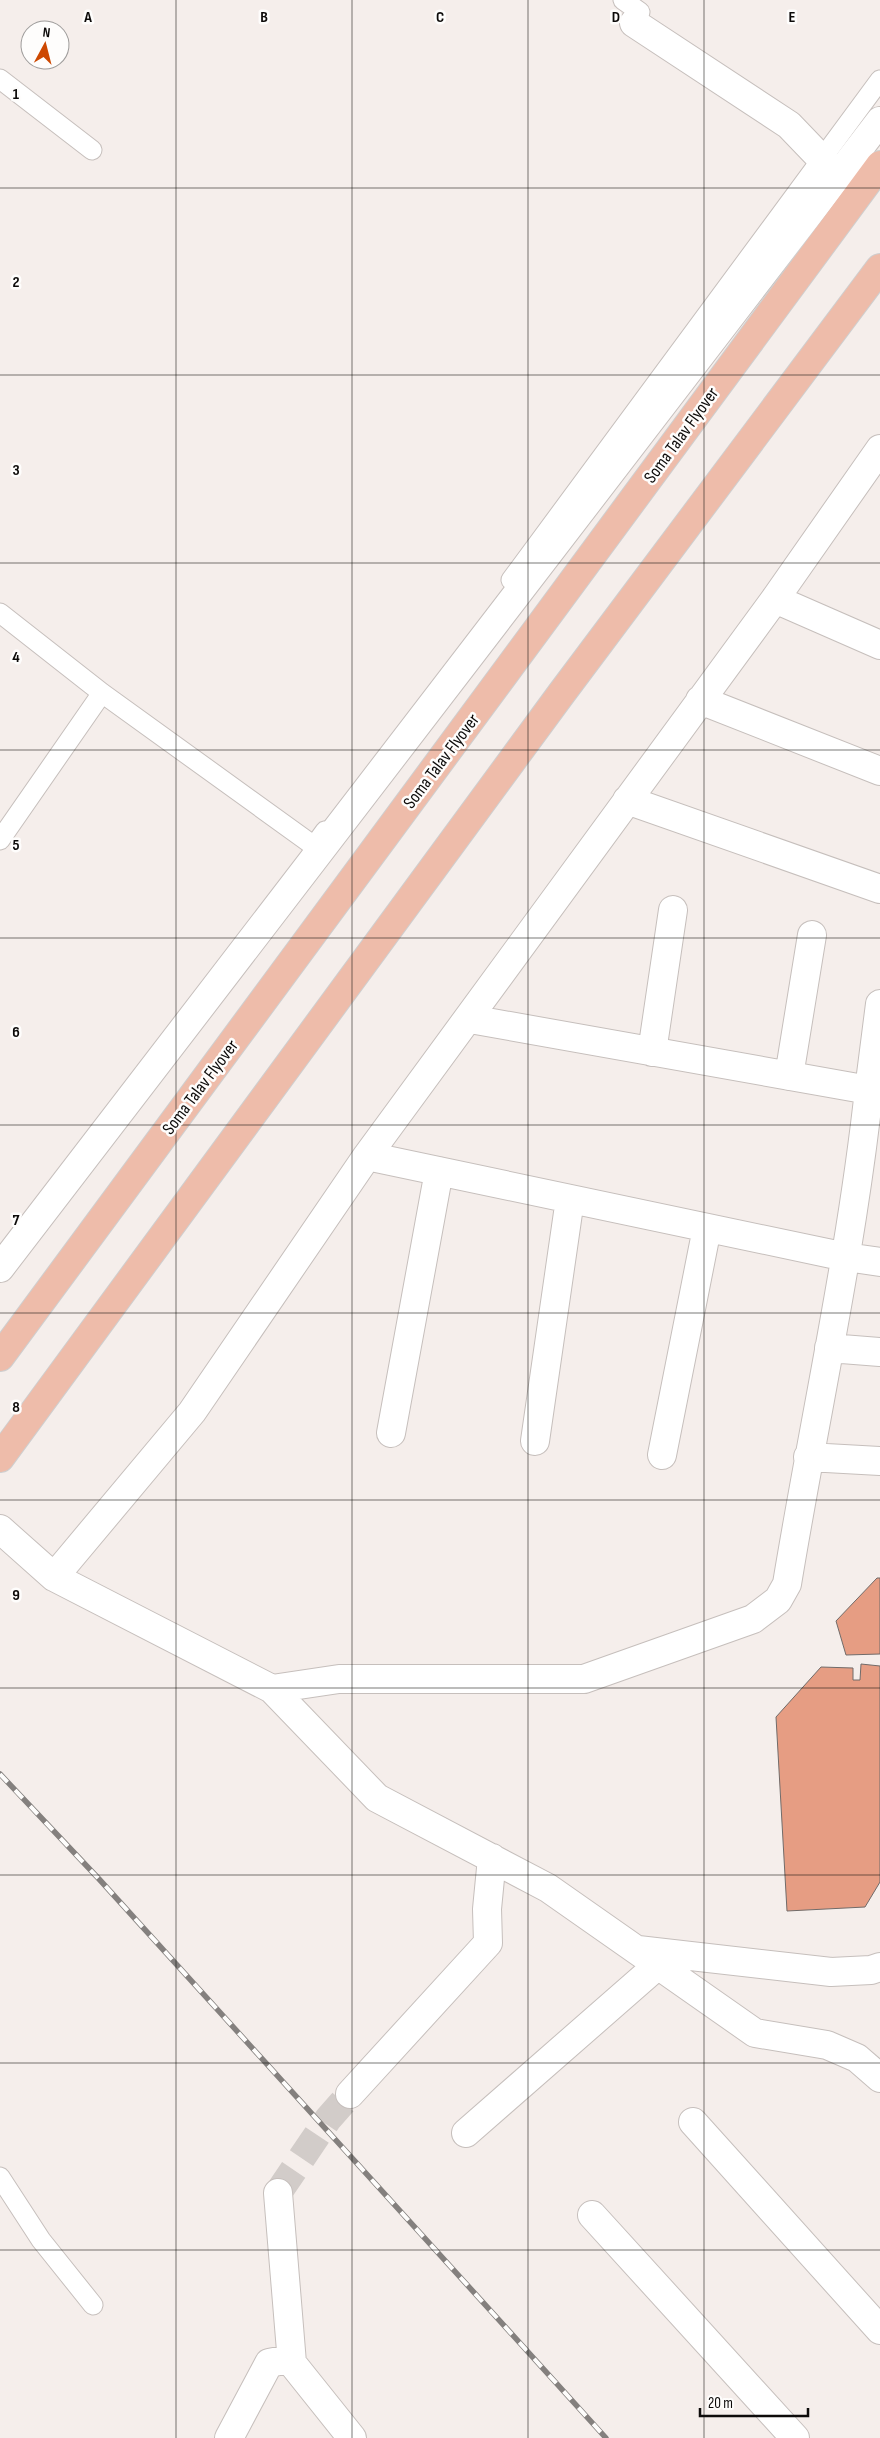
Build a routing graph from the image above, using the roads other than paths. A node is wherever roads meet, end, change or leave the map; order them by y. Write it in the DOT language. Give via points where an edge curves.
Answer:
graph roads {
  1 [pos="632,12"];
  2 [pos="0,79"];
  3 [pos="880,80"];
  4 [pos="880,121"];
  5 [pos="92,150"];
  6 [pos="880,165"];
  7 [pos="830,168"];
  8 [pos="880,268"];
  9 [pos="880,448"];
  10 [pos="775,599"];
  11 [pos="0,613"];
  12 [pos="880,645"];
  13 [pos="102,693"];
  14 [pos="700,700"];
  15 [pos="880,771"];
  16 [pos="626,800"];
  17 [pos="0,840"];
  18 [pos="880,889"];
  19 [pos="673,910"];
  20 [pos="812,935"];
  21 [pos="880,1004"];
  22 [pos="470,1019"];
  23 [pos="652,1052"];
  24 [pos="789,1076"];
  25 [pos="869,1090"];
  26 [pos="872,1134"];
  27 [pos="367,1156"];
  28 [pos="439,1171"];
  29 [pos="570,1199"];
  30 [pos="707,1228"];
  31 [pos="846,1257"];
  32 [pos="880,1262"];
  33 [pos="0,1268"];
  34 [pos="829,1348"];
  35 [pos="880,1352"];
  36 [pos="0,1357"];
  37 [pos="391,1433"];
  38 [pos="535,1441"];
  39 [pos="662,1455"];
  40 [pos="808,1457"];
  41 [pos="0,1458"];
  42 [pos="880,1461"];
  43 [pos="0,1529"];
  44 [pos="54,1577"];
  45 [pos="272,1689"];
  46 [pos="492,1858"];
  47 [pos="648,1957"];
  48 [pos="880,1967"];
  49 [pos="880,2078"];
  50 [pos="350,2094"];
  51 [pos="693,2122"];
  52 [pos="466,2133"];
  53 [pos="0,2177"];
  54 [pos="278,2193"];
  55 [pos="592,2214"];
  56 [pos="93,2305"];
  57 [pos="880,2330"];
  58 [pos="292,2363"];
  59 [pos="229,2438"];
  60 [pos="352,2438"];
  61 [pos="795,2438"];
  1 -- 7 [label="street" via="790,125"];
  2 -- 5 [label="lane"];
  3 -- 7 [label="lane"];
  4 -- 7 [label="street"];
  6 -- 36 [label="main road, Soma Talav Flyover"];
  7 -- 13 [label="lane" via="314,846"];
  7 -- 33 [label="street"];
  8 -- 41 [label="main road" via="561,694"];
  9 -- 10 [label="street"];
  10 -- 12 [label="street"];
  10 -- 14 [label="street"];
  11 -- 13 [label="lane"];
  13 -- 17 [label="lane"];
  14 -- 15 [label="street"];
  14 -- 16 [label="street"];
  16 -- 18 [label="street"];
  16 -- 22 [label="street"];
  19 -- 23 [label="street"];
  20 -- 24 [label="street"];
  21 -- 25 [label="street"];
  22 -- 23 [label="street"];
  22 -- 27 [label="street"];
  23 -- 24 [label="street"];
  24 -- 25 [label="street"];
  25 -- 26 [label="street"];
  26 -- 31 [label="street"];
  27 -- 28 [label="street"];
  27 -- 44 [label="street" via="192,1412"];
  28 -- 29 [label="street"];
  28 -- 37 [label="street"];
  29 -- 30 [label="street"];
  29 -- 38 [label="street"];
  30 -- 31 [label="street"];
  30 -- 39 [label="street"];
  31 -- 32 [label="street"];
  31 -- 34 [label="street"];
  34 -- 35 [label="street"];
  34 -- 40 [label="street"];
  40 -- 42 [label="street"];
  40 -- 45 [label="street" via="787,1584 778,1600 753,1619 584,1679 339,1679"];
  43 -- 44 [label="street"];
  44 -- 45 [label="street"];
  45 -- 46 [label="street" via="377,1798"];
  46 -- 47 [label="street" via="548,1888"];
  46 -- 50 [label="street" via="487,1910 488,1943"];
  47 -- 48 [label="street" via="831,1972"];
  47 -- 49 [label="street" via="755,2033 827,2045 857,2058"];
  47 -- 52 [label="street"];
  51 -- 57 [label="street"];
  53 -- 56 [label="lane" via="41,2240"];
  54 -- 58 [label="street"];
  55 -- 61 [label="street"];
  58 -- 59 [label="street" via="284,2360 269,2363"];
  58 -- 60 [label="street"];
}
